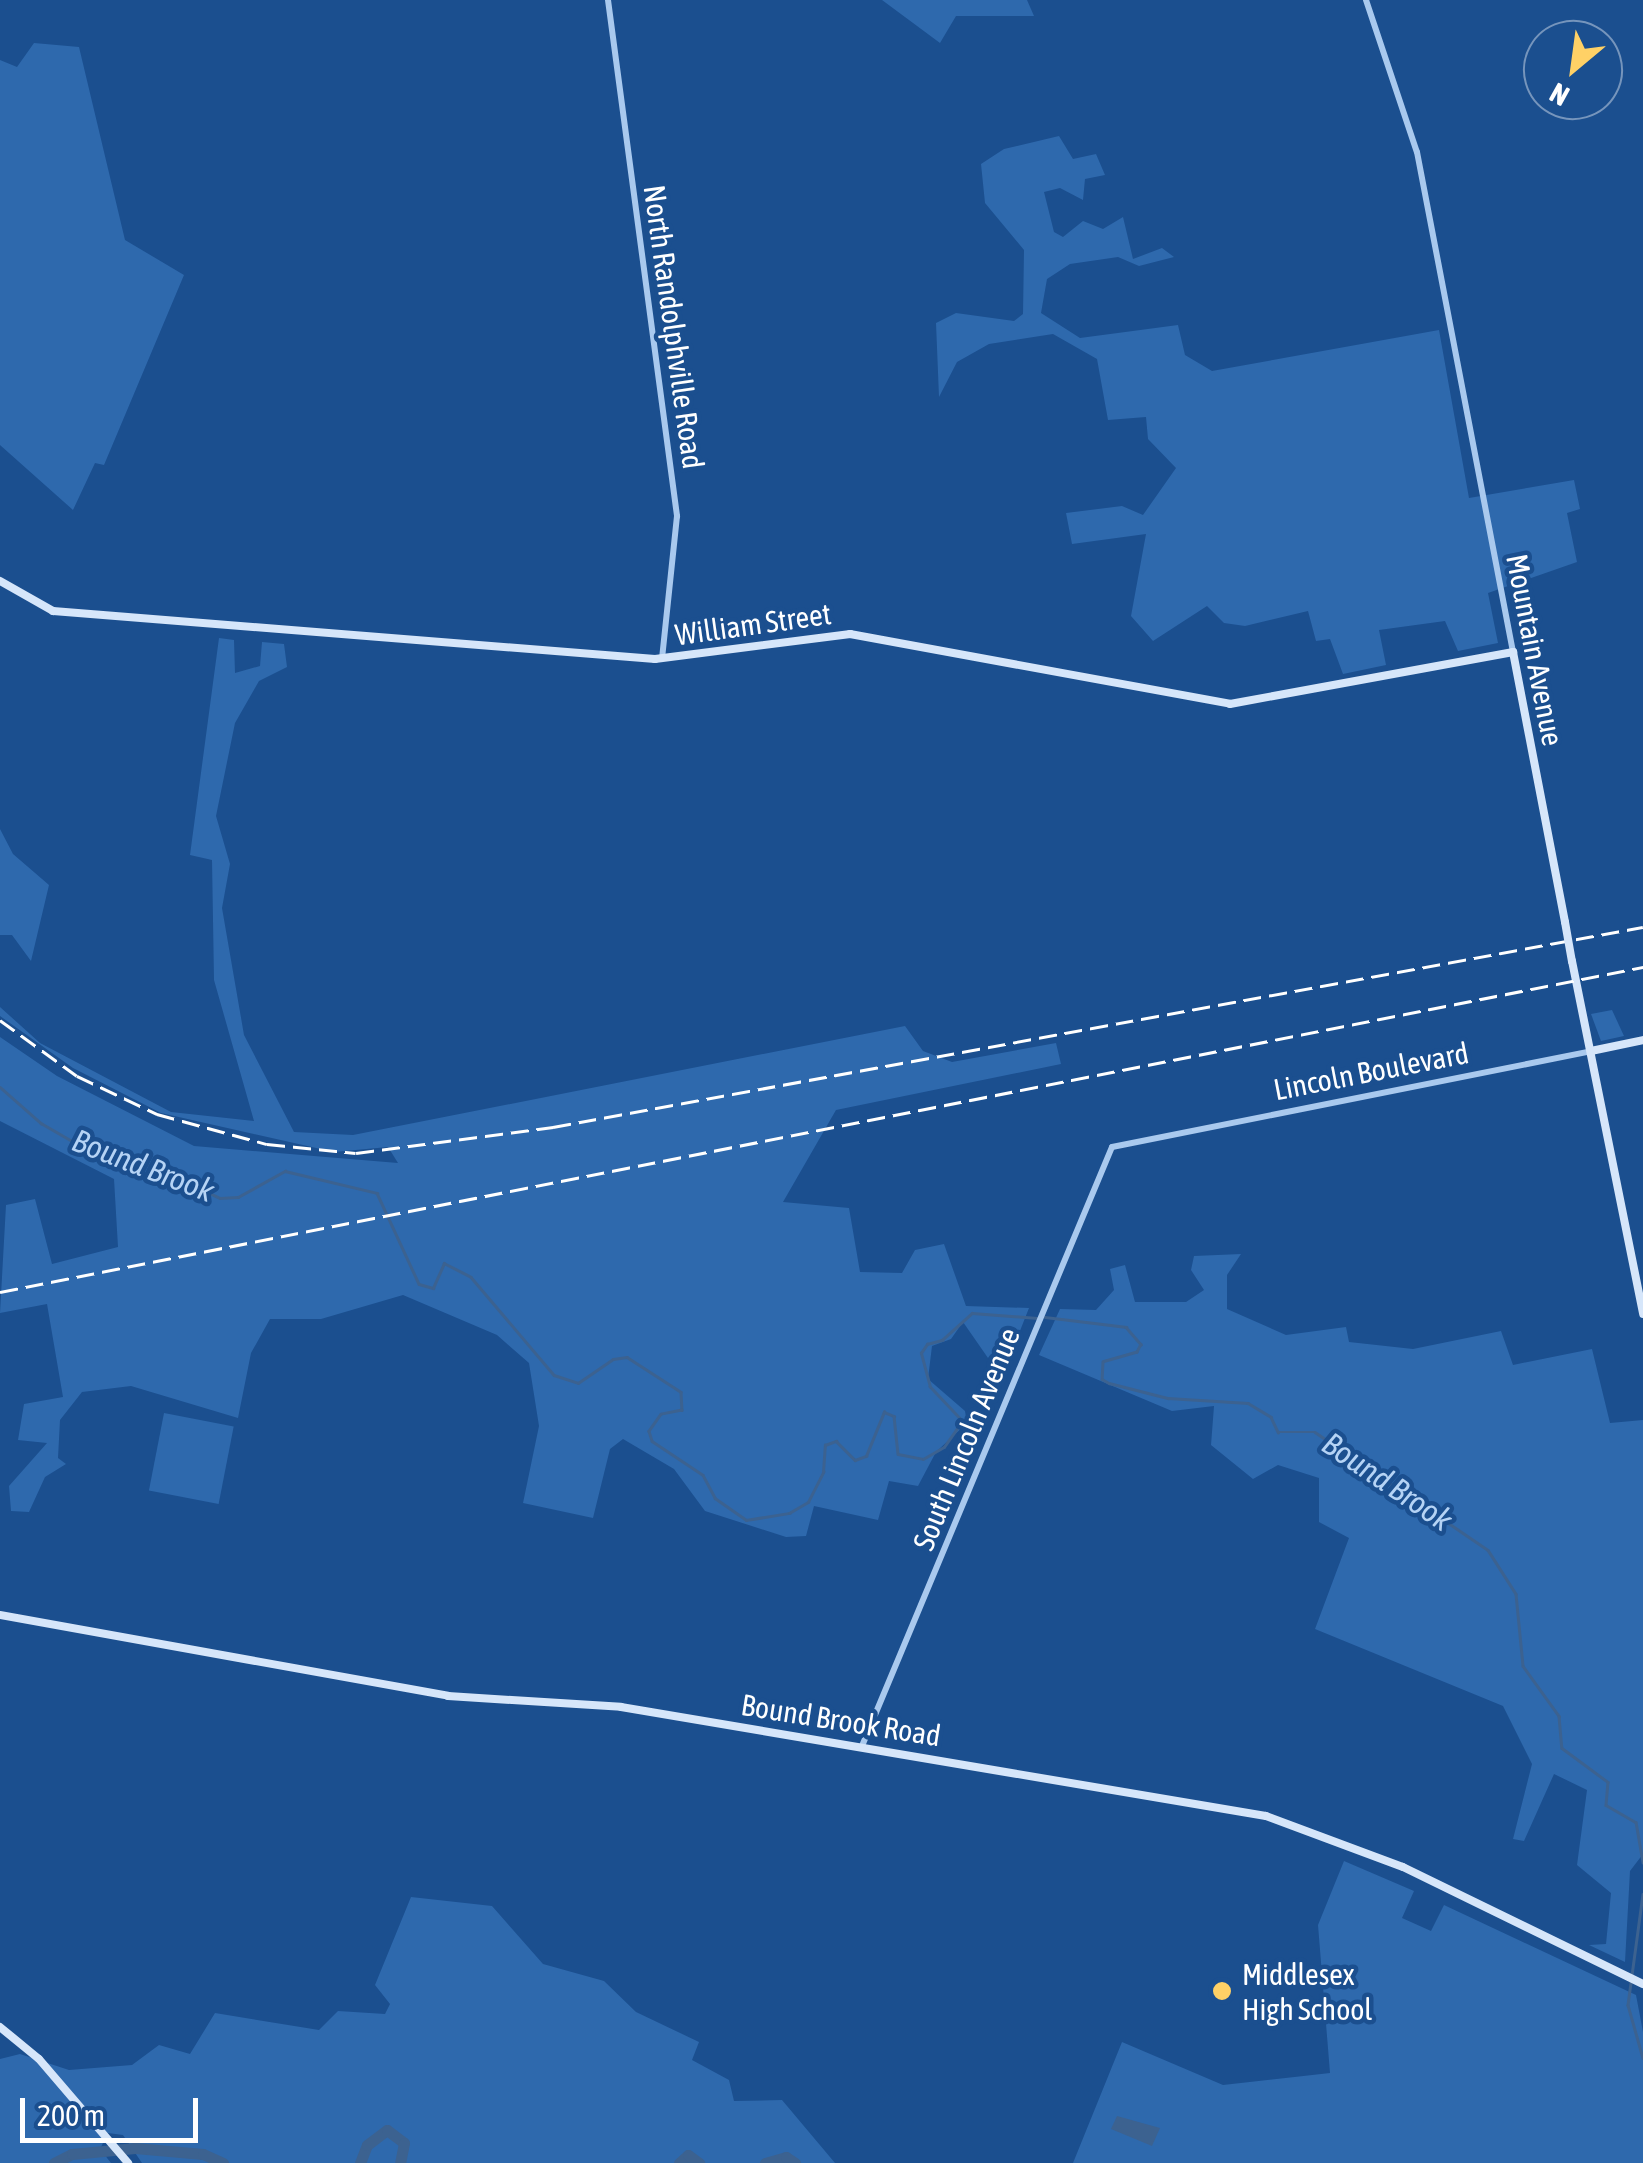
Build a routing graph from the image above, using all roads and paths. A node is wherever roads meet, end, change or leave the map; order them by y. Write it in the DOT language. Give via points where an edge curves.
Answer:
graph roads {
  1 [pos="608,0"];
  2 [pos="1366,0"];
  3 [pos="0,581"];
  4 [pos="1512,652"];
  5 [pos="661,660"];
  6 [pos="1643,1040"];
  7 [pos="1591,1051"];
  8 [pos="1110,1148"];
  9 [pos="1643,1314"];
  10 [pos="0,1616"];
  11 [pos="862,1746"];
  12 [pos="1643,1984"];
  13 [pos="0,2026"];
  14 [pos="128,2163"];
  1 -- 5 [label="street, North Randolphville Road" via="677,516"];
  2 -- 4 [label="street, Mountain Avenue" via="1417,152"];
  3 -- 5 [label="main road, William Street" via="41,610 65,613"];
  4 -- 5 [label="main road, William Street" via="1230,704 850,634"];
  4 -- 7 [label="main road, Mountain Avenue, bridge"];
  6 -- 7 [label="main road, Lincoln Boulevard"];
  7 -- 8 [label="street, Lincoln Boulevard"];
  7 -- 9 [label="main road, Mountain Avenue"];
  8 -- 11 [label="street, South Lincoln Avenue"];
  10 -- 11 [label="main road, Bound Brook Road" via="448,1696 621,1707"];
  11 -- 12 [label="main road, Bound Brook Road" via="1266,1816 1403,1867"];
  13 -- 14 [label="main road" via="39,2059"];
}
